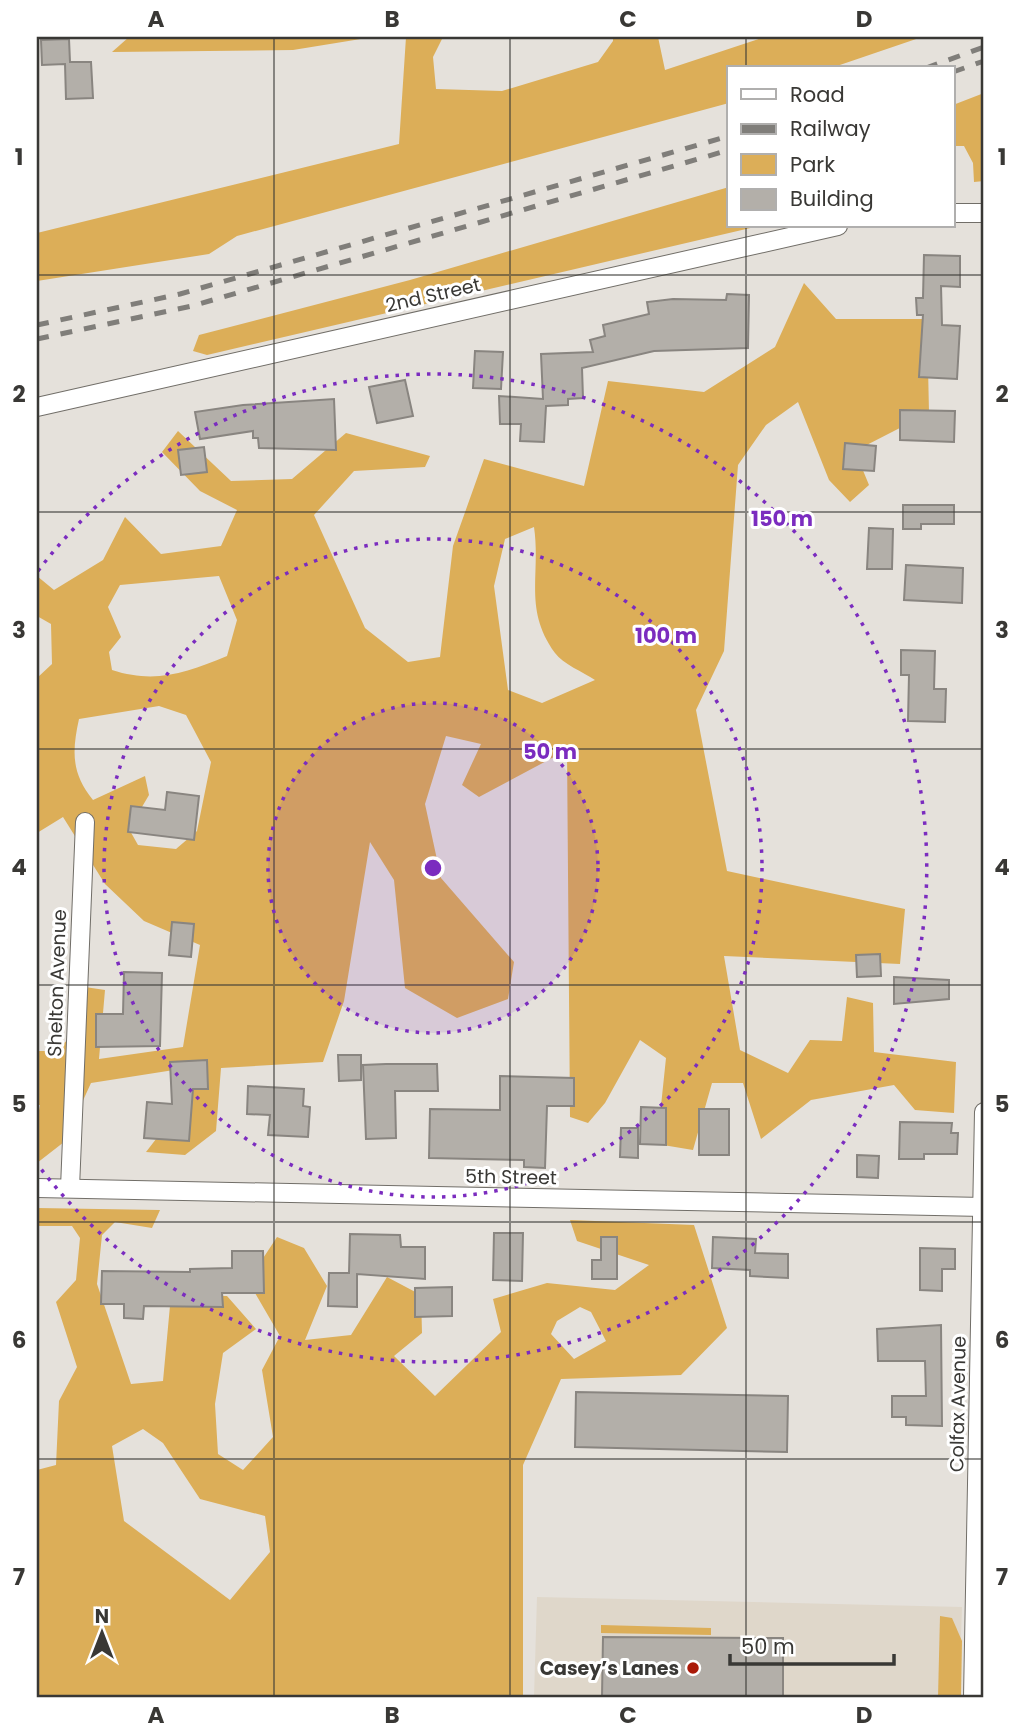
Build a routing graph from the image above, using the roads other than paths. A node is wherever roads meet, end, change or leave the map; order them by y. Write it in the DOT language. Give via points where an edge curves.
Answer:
graph roads {
  1 [pos="954,213"];
  2 [pos="984,213"];
  3 [pos="829,228"];
  4 [pos="37,407"];
  5 [pos="85,822"];
  6 [pos="984,1112"];
  7 [pos="37,1188"];
  8 [pos="70,1188"];
  9 [pos="983,1207"];
  10 [pos="973,1697"];
  1 -- 2 [label="street"];
  3 -- 4 [label="street, 2nd Street"];
  5 -- 8 [label="street, Shelton Avenue"];
  6 -- 9 [label="street, Colfax Avenue"];
  7 -- 8 [label="street, 5th Street"];
  8 -- 9 [label="street, 5th Street"];
  9 -- 10 [label="street, Colfax Avenue"];
}
